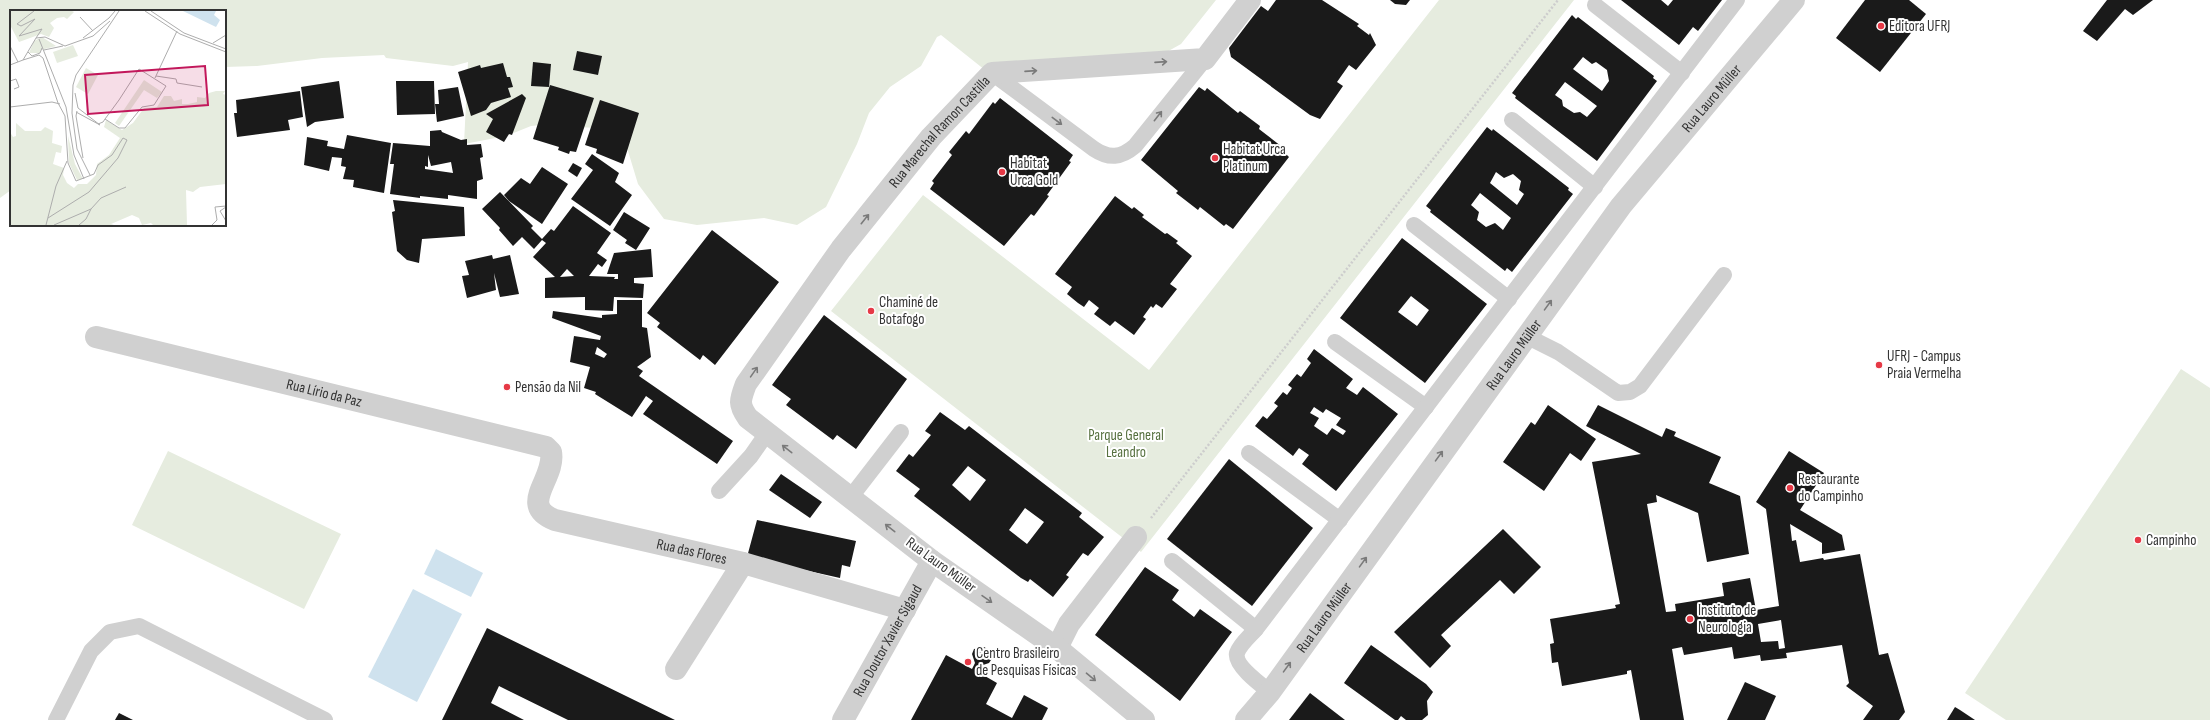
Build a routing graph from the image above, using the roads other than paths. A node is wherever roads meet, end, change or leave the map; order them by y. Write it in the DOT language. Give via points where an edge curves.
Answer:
graph roads {
  1 [pos="1250,0"];
  2 [pos="1738,0"];
  3 [pos="1794,0"];
  4 [pos="1595,5"];
  5 [pos="1204,59"];
  6 [pos="992,73"];
  7 [pos="1682,73"];
  8 [pos="1512,120"];
  9 [pos="1595,187"];
  10 [pos="1414,226"];
  11 [pos="1724,275"];
  12 [pos="1509,299"];
  13 [pos="1526,336"];
  14 [pos="96,337"];
  15 [pos="1335,342"];
  16 [pos="1426,407"];
  17 [pos="741,408"];
  18 [pos="901,432"];
  19 [pos="767,433"];
  20 [pos="551,452"];
  21 [pos="1249,452"];
  22 [pos="719,491"];
  23 [pos="850,498"];
  24 [pos="1340,520"];
  25 [pos="1136,537"];
  26 [pos="932,561"];
  27 [pos="1172,561"];
  28 [pos="742,563"];
  29 [pos="905,610"];
  30 [pos="1256,629"];
  31 [pos="1057,648"];
  32 [pos="676,669"];
  33 [pos="1270,692"];
  34 [pos="56,720"];
  35 [pos="325,720"];
  36 [pos="843,720"];
  37 [pos="1144,720"];
  38 [pos="1246,720"];
  1 -- 5 [label="street"];
  2 -- 7 [label="lane"];
  13 -- 3 [label="street, Rua Lauro Müller, one-way" via="1621,206"];
  4 -- 7 [label="lane"];
  6 -- 5 [label="street, Rua Marechal Ramon Castilla, one-way"];
  6 -- 5 [label="lane, one-way" via="1094,149 1102,154 1120,156 1135,146"];
  17 -- 6 [label="street, Rua Marechal Ramon Castilla, one-way" via="741,398 746,384 841,249 931,137"];
  7 -- 9 [label="lane"];
  8 -- 9 [label="lane"];
  9 -- 12 [label="lane"];
  10 -- 12 [label="lane"];
  11 -- 13 [label="lane" via="1640,386 1630,392 1618,393 1558,352"];
  12 -- 16 [label="lane"];
  33 -- 13 [label="street, Rua Lauro Müller, one-way"];
  14 -- 20 [label="street, Rua Lírio da Paz" via="539,445"];
  15 -- 16 [label="lane"];
  16 -- 24 [label="lane"];
  17 -- 19 [label="street, Rua Lauro Müller" via="748,418"];
  18 -- 23 [label="lane"];
  19 -- 22 [label="lane" via="751,456"];
  23 -- 19 [label="street, Rua Lauro Müller, one-way"];
  20 -- 28 [label="street, Rua das Flores" via="552,466 538,497 540,510 544,516"];
  21 -- 24 [label="lane"];
  26 -- 23 [label="street, Rua Lauro Müller, one-way"];
  24 -- 30 [label="lane"];
  25 -- 31 [label="street" via="1070,624"];
  26 -- 29 [label="street, Rua Doutor Xavier Sigaud"];
  26 -- 31 [label="street, Rua Lauro Müller, one-way"];
  27 -- 30 [label="lane"];
  28 -- 29 [label="street, Rua das Flores"];
  28 -- 32 [label="street"];
  29 -- 36 [label="street, Rua Doutor Xavier Sigaud"];
  30 -- 33 [label="lane" via="1236,655 1238,662"];
  31 -- 37 [label="street, Rua Lauro Müller, one-way"];
  33 -- 38 [label="street, Rua Lauro Müller"];
  34 -- 35 [label="lane" via="91,651 110,632 139,626"];
}
